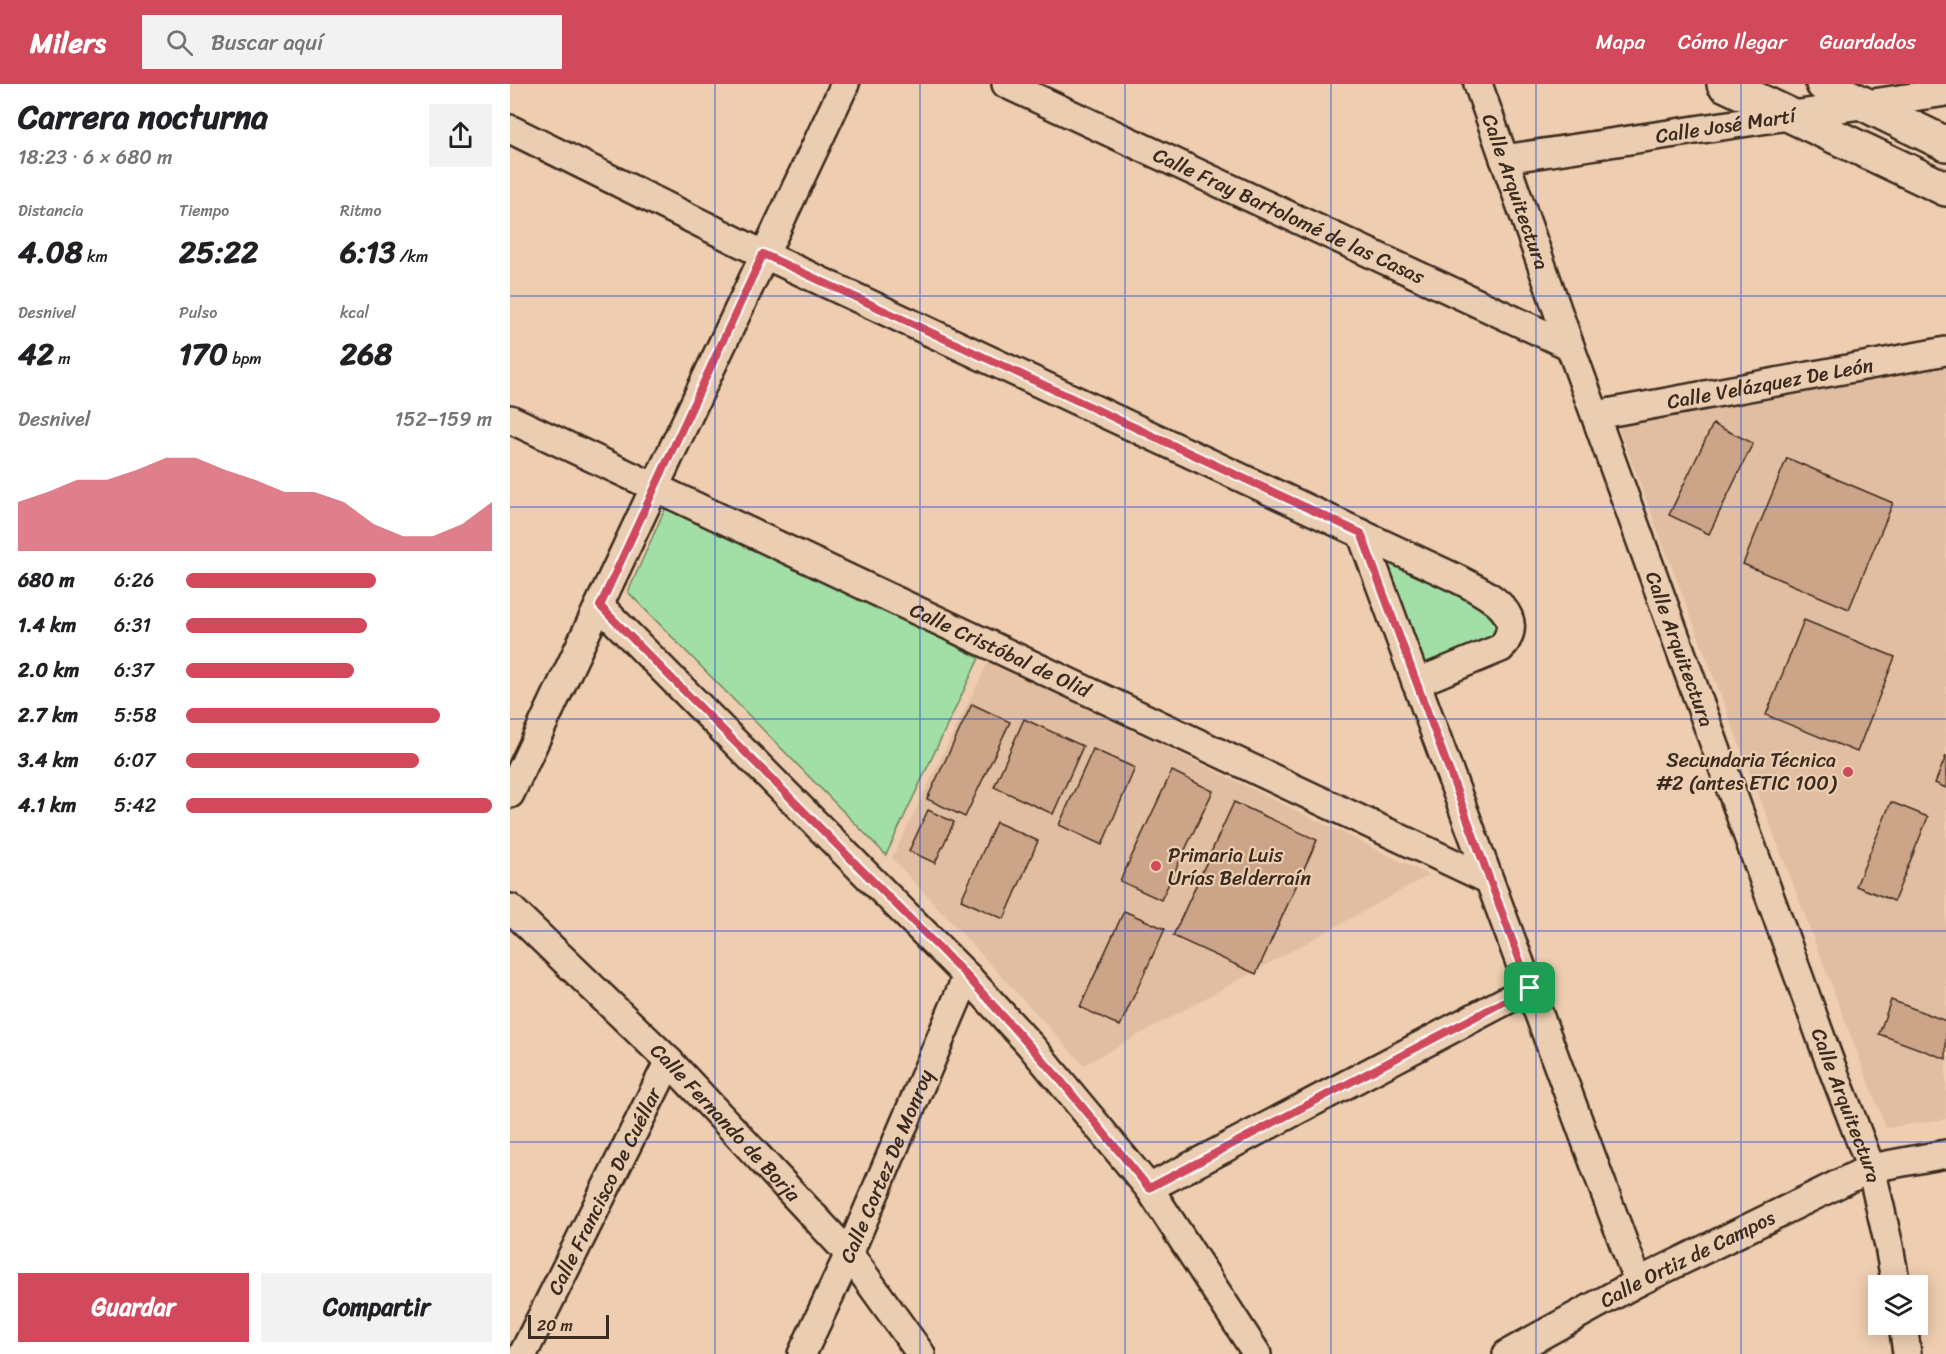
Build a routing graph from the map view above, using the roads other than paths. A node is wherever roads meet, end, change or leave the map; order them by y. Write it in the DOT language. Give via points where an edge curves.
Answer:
graph roads {
  1 [pos="845,84"];
  2 [pos="1006,84"];
  3 [pos="1478,84"];
  4 [pos="1724,84"];
  5 [pos="1823,84"];
  6 [pos="1946,93"];
  7 [pos="1864,105"];
  8 [pos="1788,116"];
  9 [pos="510,129"];
  10 [pos="1946,144"];
  11 [pos="1504,159"];
  12 [pos="1946,189"];
  13 [pos="763,254"];
  14 [pos="1570,346"];
  15 [pos="1946,351"];
  16 [pos="1596,415"];
  17 [pos="510,419"];
  18 [pos="656,488"];
  19 [pos="1361,533"];
  20 [pos="600,606"];
  21 [pos="1416,682"];
  22 [pos="510,794"];
  23 [pos="1490,880"];
  24 [pos="510,908"];
  25 [pos="967,976"];
  26 [pos="1530,988"];
  27 [pos="669,1061"];
  28 [pos="1946,1154"];
  29 [pos="1871,1168"];
  30 [pos="1149,1188"];
  31 [pos="849,1254"];
  32 [pos="1894,1275"];
  33 [pos="1638,1282"];
  34 [pos="1904,1335"];
  35 [pos="523,1354"];
  36 [pos="802,1354"];
  37 [pos="921,1354"];
  38 [pos="1257,1354"];
  39 [pos="1507,1354"];
  40 [pos="1907,1354"];
  1 -- 13 [label="street"];
  2 -- 14 [label="street, Calle Fray Bartolomé de las Casas"];
  3 -- 11 [label="street, Calle Arquitectura"];
  4 -- 8 [label="street"];
  5 -- 7 [label="street"];
  6 -- 7 [label="street, Calle José Martí"];
  7 -- 8 [label="street, Calle José Martí"];
  7 -- 10 [label="street"];
  8 -- 11 [label="street, Calle José Martí"];
  8 -- 12 [label="street"];
  9 -- 13 [label="street"];
  11 -- 14 [label="street, Calle Arquitectura"];
  13 -- 18 [label="street"];
  13 -- 19 [label="street"];
  14 -- 16 [label="street, Calle Arquitectura"];
  15 -- 16 [label="street, Calle Velázquez De León"];
  16 -- 29 [label="street, Calle Arquitectura"];
  17 -- 18 [label="street, Calle Cristóbal de Olid"];
  18 -- 20 [label="street"];
  18 -- 23 [label="street, Calle Cristóbal de Olid"];
  19 -- 21 [label="street"];
  19 -- 21 [label="street" via="1486,593 1510,621 1506,641 1495,651"];
  20 -- 22 [label="street"];
  20 -- 25 [label="street"];
  21 -- 23 [label="street"];
  23 -- 26 [label="street"];
  24 -- 27 [label="street, Calle Fernando de Borja"];
  25 -- 30 [label="street" via="1039,1055"];
  25 -- 31 [label="street, Calle Cortez De Monroy"];
  26 -- 30 [label="street"];
  26 -- 33 [label="street"];
  27 -- 31 [label="street, Calle Fernando de Borja"];
  27 -- 35 [label="street, Calle Francisco De Cuéllar"];
  28 -- 29 [label="street, Calle Ortiz de Campos"];
  29 -- 32 [label="street, Calle Arquitectura"];
  29 -- 33 [label="street, Calle Ortiz de Campos"];
  30 -- 38 [label="street"];
  31 -- 36 [label="street, Calle Cortez De Monroy"];
  31 -- 37 [label="street, Calle Fernando de Borja"];
  33 -- 39 [label="street, Calle Ortiz de Campos"];
  34 -- 40 [label="street"];
}
